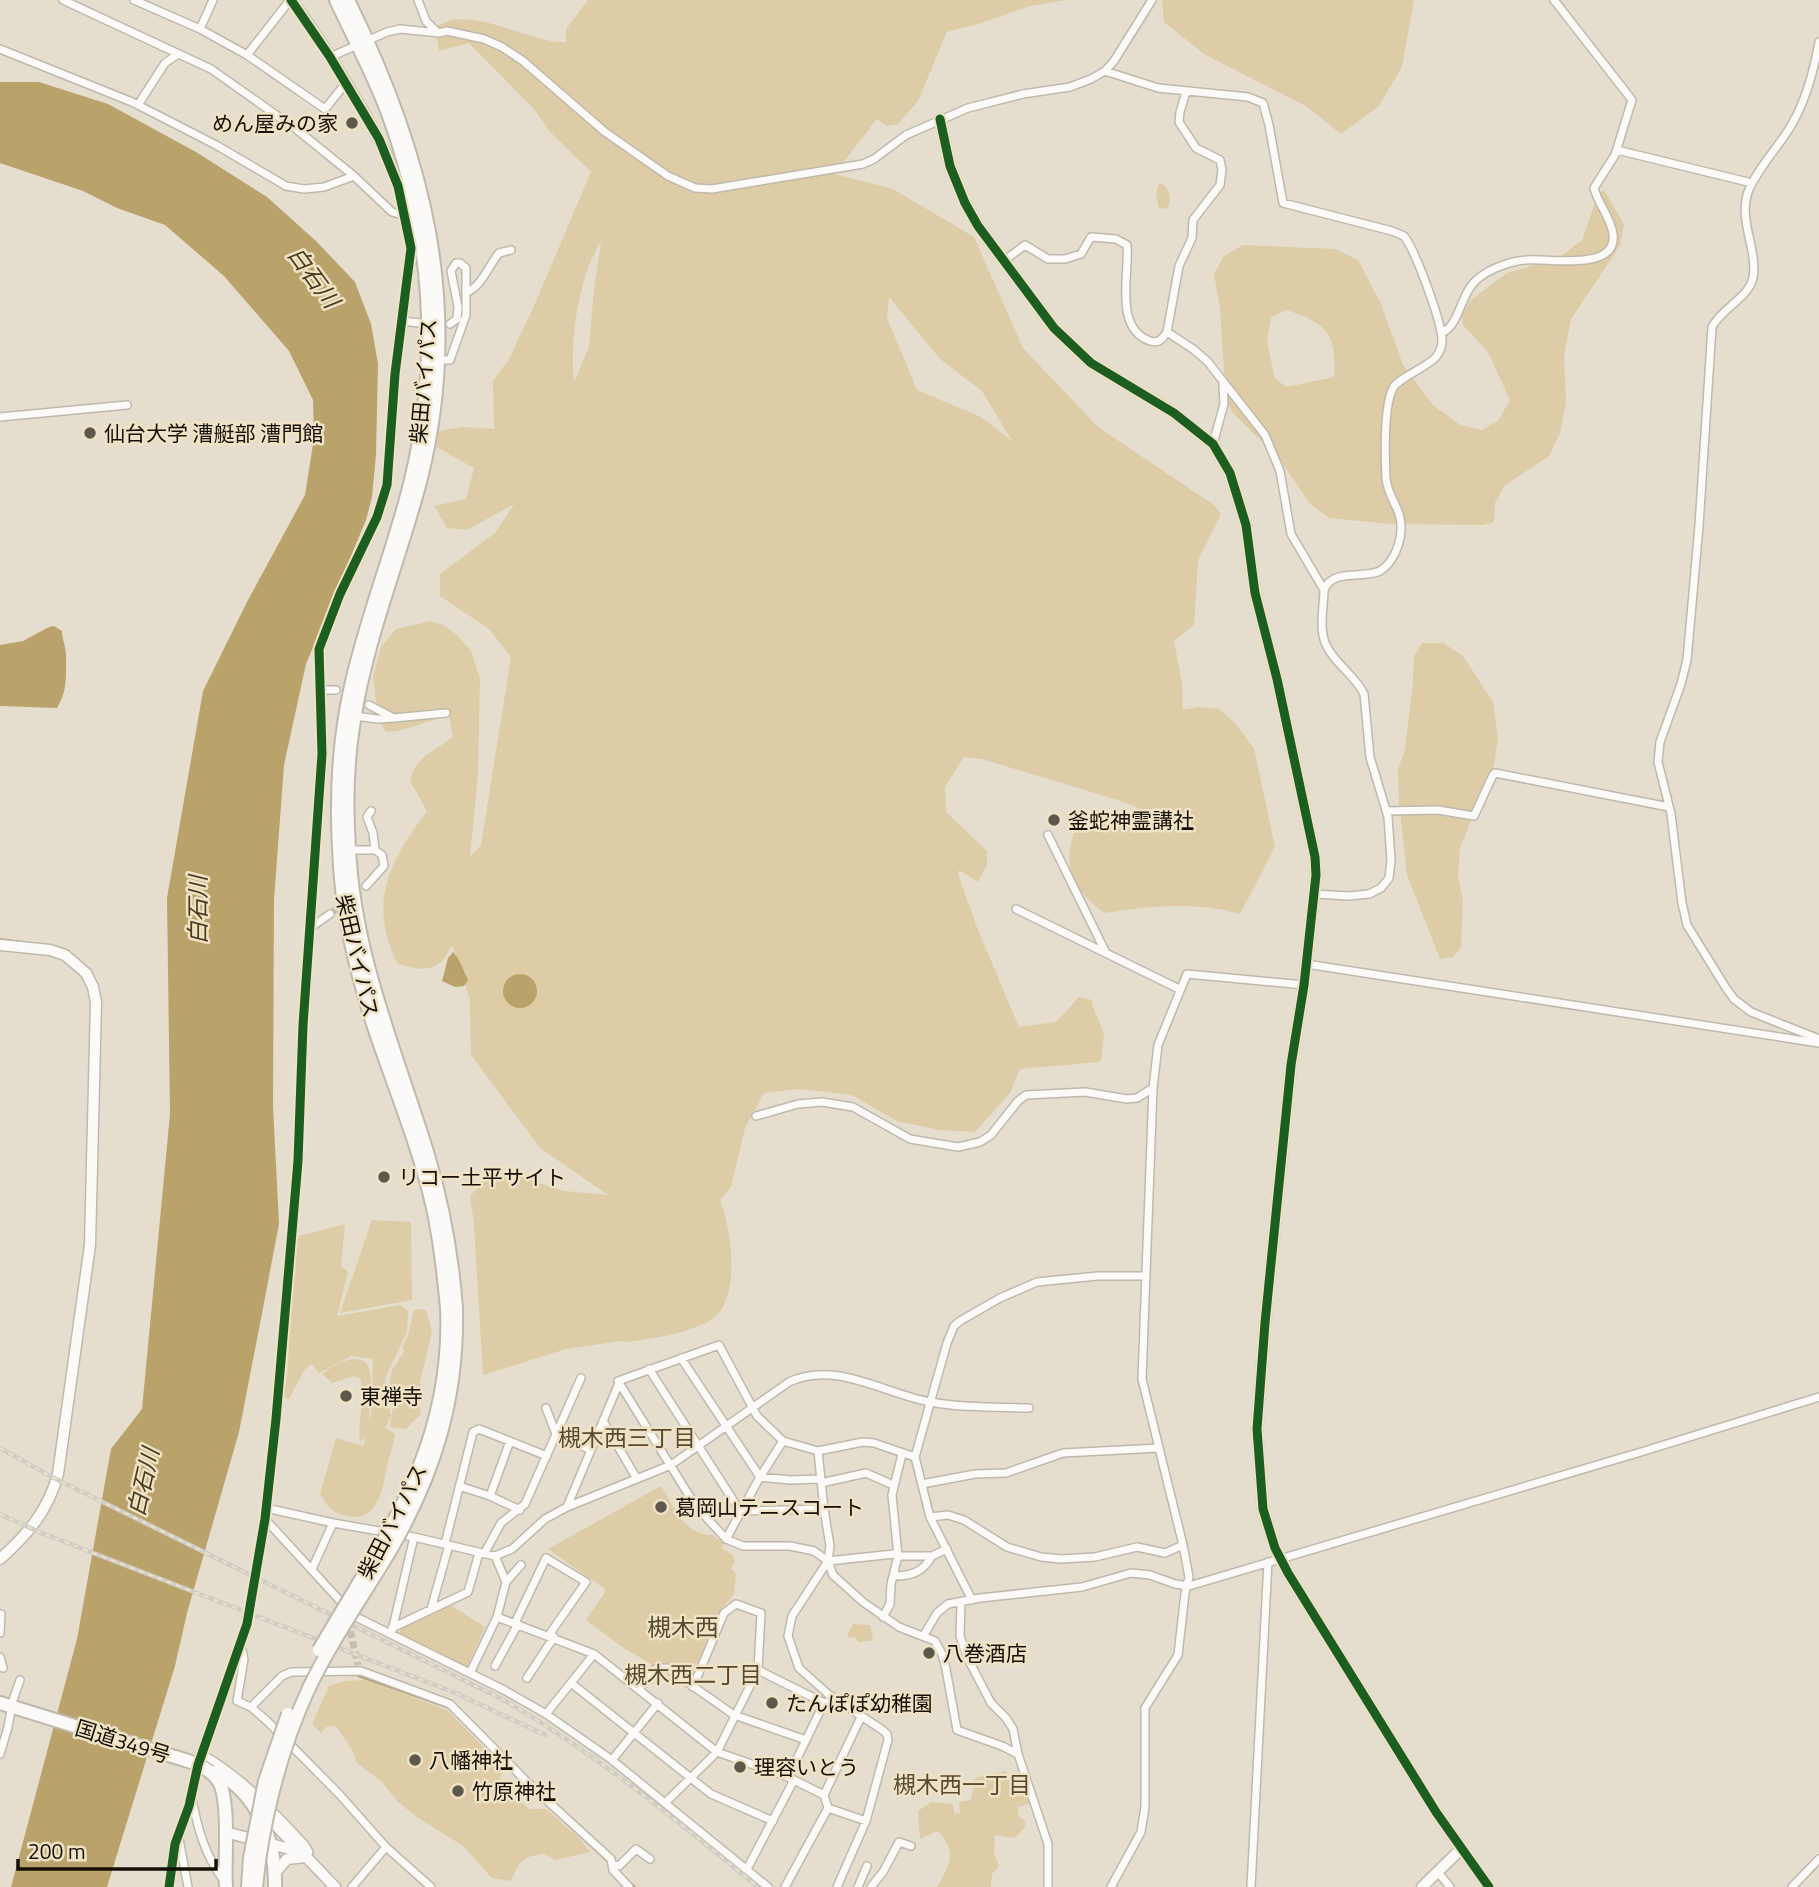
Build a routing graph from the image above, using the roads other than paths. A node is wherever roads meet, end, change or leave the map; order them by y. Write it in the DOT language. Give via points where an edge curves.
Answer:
graph roads {
  1 [pos="63,0"];
  2 [pos="134,0"];
  3 [pos="212,0"];
  4 [pos="291,0"];
  5 [pos="336,0"];
  6 [pos="348,0"];
  7 [pos="418,0"];
  8 [pos="1160,0"];
  9 [pos="1555,0"];
  10 [pos="1151,3"];
  11 [pos="200,29"];
  12 [pos="439,33"];
  13 [pos="362,42"];
  14 [pos="1819,42"];
  15 [pos="0,49"];
  16 [pos="178,54"];
  17 [pos="247,55"];
  18 [pos="330,57"];
  19 [pos="1105,71"];
  20 [pos="346,83"];
  21 [pos="1186,92"];
  22 [pos="138,105"];
  23 [pos="940,119"];
  24 [pos="1617,150"];
  25 [pos="354,176"];
  26 [pos="1752,183"];
  27 [pos="406,216"];
  28 [pos="511,250"];
  29 [pos="411,260"];
  30 [pos="1005,260"];
  31 [pos="467,292"];
  32 [pos="401,321"];
  33 [pos="421,324"];
  34 [pos="450,324"];
  35 [pos="1167,332"];
  36 [pos="1441,334"];
  37 [pos="439,360"];
  38 [pos="1222,380"];
  39 [pos="127,405"];
  40 [pos="0,417"];
  41 [pos="1213,444"];
  42 [pos="1325,590"];
  43 [pos="321,690"];
  44 [pos="336,690"];
  45 [pos="369,705"];
  46 [pos="446,713"];
  47 [pos="354,716"];
  48 [pos="394,718"];
  49 [pos="1669,807"];
  50 [pos="371,811"];
  51 [pos="1386,811"];
  52 [pos="1048,835"];
  53 [pos="349,850"];
  54 [pos="375,850"];
  55 [pos="366,886"];
  56 [pos="1314,894"];
  57 [pos="1016,909"];
  58 [pos="330,914"];
  59 [pos="310,928"];
  60 [pos="0,945"];
  61 [pos="1106,953"];
  62 [pos="1306,964"];
  63 [pos="1304,985"];
  64 [pos="1179,989"];
  65 [pos="1819,1041"];
  66 [pos="1153,1088"];
  67 [pos="756,1115"];
  68 [pos="1146,1276"];
  69 [pos="451,1308"];
  70 [pos="681,1358"];
  71 [pos="649,1369"];
  72 [pos="582,1378"];
  73 [pos="619,1383"];
  74 [pos="1819,1397"];
  75 [pos="930,1402"];
  76 [pos="546,1408"];
  77 [pos="752,1408"];
  78 [pos="1029,1408"];
  79 [pos="604,1420"];
  80 [pos="728,1427"];
  81 [pos="556,1434"];
  82 [pos="510,1441"];
  83 [pos="783,1441"];
  84 [pos="698,1446"];
  85 [pos="1159,1448"];
  86 [pos="591,1450"];
  87 [pos="818,1451"];
  88 [pos="902,1454"];
  89 [pos="547,1456"];
  90 [pos="915,1457"];
  91 [pos="671,1465"];
  92 [pos="760,1476"];
  93 [pos="637,1479"];
  94 [pos="820,1481"];
  95 [pos="922,1484"];
  96 [pos="893,1485"];
  97 [pos="459,1486"];
  98 [pos="490,1496"];
  99 [pos="567,1507"];
  100 [pos="266,1508"];
  101 [pos="824,1509"];
  102 [pos="520,1510"];
  103 [pos="740,1511"];
  104 [pos="930,1517"];
  105 [pos="265,1519"];
  106 [pos="333,1523"];
  107 [pos="414,1537"];
  108 [pos="726,1539"];
  109 [pos="447,1544"];
  110 [pos="1183,1545"];
  111 [pos="947,1549"];
  112 [pos="481,1553"];
  113 [pos="495,1556"];
  114 [pos="898,1556"];
  115 [pos="932,1556"];
  116 [pos="1280,1558"];
  117 [pos="0,1559"];
  118 [pos="828,1561"];
  119 [pos="1268,1562"];
  120 [pos="521,1565"];
  121 [pos="312,1569"];
  122 [pos="894,1576"];
  123 [pos="506,1582"];
  124 [pos="1189,1586"];
  125 [pos="972,1601"];
  126 [pos="961,1602"];
  127 [pos="432,1609"];
  128 [pos="1,1614"];
  129 [pos="883,1616"];
  130 [pos="497,1617"];
  131 [pos="517,1624"];
  132 [pos="391,1632"];
  133 [pos="0,1633"];
  134 [pos="924,1635"];
  135 [pos="551,1636"];
  136 [pos="241,1646"];
  137 [pos="594,1654"];
  138 [pos="0,1657"];
  139 [pos="495,1666"];
  140 [pos="4,1668"];
  141 [pos="758,1670"];
  142 [pos="470,1673"];
  143 [pos="527,1678"];
  144 [pos="20,1680"];
  145 [pos="571,1683"];
  146 [pos="694,1687"];
  147 [pos="639,1689"];
  148 [pos="836,1699"];
  149 [pos="658,1703"];
  150 [pos="824,1703"];
  151 [pos="4,1706"];
  152 [pos="251,1707"];
  153 [pos="546,1714"];
  154 [pos="734,1715"];
  155 [pos="861,1717"];
  156 [pos="632,1732"];
  157 [pos="806,1740"];
  158 [pos="718,1752"];
  159 [pos="0,1754"];
  160 [pos="1018,1754"];
  161 [pos="612,1760"];
  162 [pos="203,1763"];
  163 [pos="691,1778"];
  164 [pos="791,1779"];
  165 [pos="191,1795"];
  166 [pos="824,1795"];
  167 [pos="248,1798"];
  168 [pos="665,1803"];
  169 [pos="828,1808"];
  170 [pos="773,1821"];
  171 [pos="866,1821"];
  172 [pos="225,1832"];
  173 [pos="178,1835"];
  174 [pos="271,1843"];
  175 [pos="911,1846"];
  176 [pos="386,1847"];
  177 [pos="1461,1849"];
  178 [pos="304,1854"];
  179 [pos="650,1859"];
  180 [pos="254,1860"];
  181 [pos="1819,1860"];
  182 [pos="612,1864"];
  183 [pos="867,1866"];
  184 [pos="747,1869"];
  185 [pos="1438,1871"];
  186 [pos="275,1873"];
  187 [pos="226,1886"];
  188 [pos="169,1887"];
  189 [pos="188,1887"];
  190 [pos="248,1887"];
  191 [pos="256,1887"];
  192 [pos="275,1887"];
  193 [pos="335,1887"];
  194 [pos="352,1887"];
  195 [pos="431,1887"];
  196 [pos="629,1887"];
  197 [pos="768,1887"];
  198 [pos="785,1887"];
  199 [pos="837,1887"];
  200 [pos="858,1887"];
  201 [pos="871,1887"];
  202 [pos="1048,1887"];
  203 [pos="1111,1887"];
  204 [pos="1251,1887"];
  205 [pos="1422,1887"];
  206 [pos="1450,1887"];
  207 [pos="1489,1887"];
  208 [pos="1792,1887"];
  1 -- 16 [label="street"];
  2 -- 11 [label="street"];
  3 -- 11 [label="street"];
  4 -- 17 [label="street"];
  4 -- 18 [label="street"];
  5 -- 13 [label="highway, 柴田バイパス"];
  6 -- 13 [label="highway, 柴田バイパス"];
  7 -- 12 [label="street" via="426,20"];
  8 -- 10 [label="street"];
  9 -- 24 [label="street" via="1632,100"];
  10 -- 19 [label="street"];
  11 -- 17 [label="street"];
  12 -- 13 [label="street" via="400,29"];
  12 -- 23 [label="street" via="484,39 513,54 605,132 668,176 695,188 863,164"];
  13 -- 18 [label="street"];
  13 -- 37 [label="highway, 柴田バイパス" via="408,144 425,208 437,285"];
  13 -- 69 [label="highway, 柴田バイパス" via="415,205 425,267 429,348 415,460 346,712 337,812 340,882 361,983 432,1206"];
  14 -- 26 [label="street" via="1802,103"];
  15 -- 22 [label="street"];
  16 -- 22 [label="street" via="165,63"];
  16 -- 25 [label="street" via="248,94"];
  17 -- 20 [label="street" via="325,108"];
  18 -- 20 [label="street"];
  19 -- 21 [label="street"];
  19 -- 23 [label="street" via="1070,87 992,100"];
  20 -- 27 [label="street" via="380,139"];
  21 -- 35 [label="street" via="1179,122 1196,148 1220,160 1222,170 1220,185 1193,220 1192,238 1175,278"];
  21 -- 36 [label="street" via="1248,97 1263,103 1283,203 1404,236"];
  22 -- 25 [label="street" via="286,186 324,187"];
  23 -- 30 [label="street" via="950,166 965,203"];
  24 -- 26 [label="street"];
  24 -- 36 [label="street" via="1594,188 1613,234 1607,253 1590,260 1526,260 1497,268 1471,285 1455,321"];
  25 -- 27 [label="street" via="392,212"];
  26 -- 49 [label="street" via="1746,211 1753,276 1749,288 1718,317 1711,334 1687,660 1658,753"];
  27 -- 29 [label="street"];
  28 -- 31 [label="street" via="499,253"];
  29 -- 32 [label="street"];
  30 -- 35 [label="street" via="1023,245 1055,260 1081,254 1091,237 1116,239 1127,245 1125,296 1134,330 1158,342"];
  30 -- 41 [label="street" via="1054,328 1078,352 1174,413"];
  31 -- 34 [label="street" via="465,265 456,263 451,271 458,315"];
  31 -- 37 [label="street" via="466,315 455,352 450,360"];
  32 -- 33 [label="street"];
  32 -- 43 [label="street" via="387,485 321,638 317,660"];
  35 -- 38 [label="street" via="1202,356"];
  36 -- 42 [label="street" via="1436,357 1395,384 1391,394 1386,479 1401,523 1395,554 1380,572 1335,578"];
  37 -- 47 [label="highway, 柴田バイパス" via="421,475"];
  38 -- 41 [label="street" via="1224,404"];
  38 -- 42 [label="street" via="1265,435 1280,471 1291,534"];
  39 -- 40 [label="street"];
  41 -- 56 [label="street" via="1230,473 1246,525 1261,624 1311,830"];
  42 -- 51 [label="street" via="1323,638 1364,694 1370,757"];
  43 -- 44 [label="street"];
  43 -- 59 [label="street" via="322,754"];
  45 -- 48 [label="street"];
  46 -- 48 [label="street"];
  47 -- 48 [label="street"];
  47 -- 53 [label="highway, 柴田バイパス" via="348,767"];
  49 -- 51 [label="street" via="1495,773 1474,816 1438,810"];
  49 -- 65 [label="street" via="1684,915 1726,988 1751,1012"];
  50 -- 54 [label="street" via="366,817"];
  51 -- 56 [label="street" via="1391,860 1385,885 1361,895"];
  52 -- 61 [label="street"];
  53 -- 54 [label="street"];
  53 -- 69 [label="highway, 柴田バイパス" via="368,971 437,1189 449,1245"];
  54 -- 55 [label="street" via="382,855 384,866"];
  56 -- 62 [label="street"];
  57 -- 61 [label="street"];
  58 -- 59 [label="street"];
  59 -- 100 [label="street" via="298,1161"];
  60 -- 117 [label="street" via="50,950 77,963 93,987 96,1030 90,1245 58,1474 42,1515"];
  61 -- 64 [label="street"];
  62 -- 63 [label="street"];
  62 -- 65 [label="street"];
  63 -- 64 [label="street" via="1187,974"];
  63 -- 116 [label="street" via="1291,1065 1257,1429 1262,1509"];
  64 -- 66 [label="street" via="1158,1045"];
  66 -- 67 [label="street" via="1137,1098 1085,1092 1026,1095 990,1135 957,1147 910,1139 853,1107 822,1102"];
  66 -- 68 [label="street"];
  68 -- 75 [label="street" via="1037,1282 960,1321 947,1343"];
  68 -- 85 [label="street" via="1142,1382"];
  69 -- 180 [label="highway, 柴田バイパス, bridge" via="453,1382 436,1454 391,1549 325,1656 299,1712"];
  70 -- 71 [label="street"];
  70 -- 77 [label="street" via="719,1345"];
  70 -- 80 [label="street"];
  71 -- 73 [label="street"];
  71 -- 84 [label="street"];
  72 -- 81 [label="street"];
  73 -- 79 [label="street"];
  73 -- 91 [label="street"];
  74 -- 116 [label="street"];
  75 -- 77 [label="street" via="874,1384 806,1374"];
  75 -- 78 [label="street"];
  75 -- 90 [label="street"];
  76 -- 81 [label="street"];
  77 -- 80 [label="street"];
  77 -- 83 [label="street"];
  79 -- 86 [label="street"];
  79 -- 93 [label="street"];
  80 -- 84 [label="street"];
  80 -- 92 [label="street"];
  81 -- 86 [label="street"];
  81 -- 89 [label="street"];
  82 -- 89 [label="street"];
  82 -- 97 [label="street" via="479,1429 473,1432"];
  82 -- 98 [label="street"];
  83 -- 87 [label="street"];
  83 -- 92 [label="street"];
  84 -- 91 [label="street"];
  84 -- 103 [label="street"];
  85 -- 95 [label="street" via="1063,1453 1006,1473"];
  85 -- 110 [label="street"];
  86 -- 99 [label="street"];
  87 -- 88 [label="street" via="863,1442"];
  87 -- 94 [label="street"];
  88 -- 90 [label="street"];
  88 -- 96 [label="street"];
  89 -- 102 [label="street"];
  90 -- 95 [label="street"];
  91 -- 93 [label="street"];
  91 -- 108 [label="street" via="695,1505"];
  92 -- 94 [label="street"];
  92 -- 103 [label="street"];
  93 -- 99 [label="street"];
  94 -- 96 [label="street" via="866,1473"];
  94 -- 101 [label="street"];
  95 -- 104 [label="street"];
  96 -- 114 [label="street"];
  97 -- 98 [label="street"];
  97 -- 109 [label="street"];
  98 -- 102 [label="street"];
  99 -- 113 [label="street" via="545,1519 512,1549"];
  100 -- 105 [label="street"];
  100 -- 106 [label="street"];
  101 -- 103 [label="street"];
  101 -- 118 [label="street"];
  102 -- 112 [label="street" via="502,1523"];
  103 -- 108 [label="street"];
  104 -- 110 [label="street" via="948,1515 964,1520 1007,1547 1041,1557 1095,1557 1138,1546 1165,1553"];
  104 -- 111 [label="street"];
  105 -- 121 [label="street"];
  105 -- 136 [label="street"];
  106 -- 107 [label="street"];
  106 -- 121 [label="street"];
  107 -- 109 [label="street"];
  107 -- 132 [label="street"];
  108 -- 118 [label="street" via="743,1546 803,1548"];
  109 -- 112 [label="street"];
  109 -- 127 [label="street"];
  110 -- 124 [label="street"];
  111 -- 115 [label="street"];
  111 -- 125 [label="street"];
  112 -- 113 [label="street"];
  112 -- 127 [label="street" via="468,1592"];
  113 -- 123 [label="street"];
  114 -- 115 [label="street"];
  114 -- 118 [label="street"];
  114 -- 122 [label="street"];
  115 -- 122 [label="street" via="918,1572"];
  116 -- 119 [label="street"];
  116 -- 177 [label="street"];
  118 -- 129 [label="street" via="833,1575"];
  118 -- 148 [label="street" via="792,1616 788,1636 799,1668"];
  119 -- 124 [label="street"];
  119 -- 204 [label="street"];
  120 -- 123 [label="street"];
  121 -- 132 [label="street" via="346,1613"];
  122 -- 129 [label="street" via="890,1604"];
  123 -- 130 [label="street"];
  124 -- 125 [label="street" via="1131,1573 1082,1587"];
  124 -- 203 [label="street" via="1178,1655 1145,1708 1141,1832"];
  125 -- 126 [label="street"];
  126 -- 134 [label="street" via="937,1613"];
  126 -- 160 [label="street" via="960,1636 967,1657 991,1703 1013,1729"];
  127 -- 132 [label="street"];
  128 -- 133 [label="street"];
  129 -- 134 [label="street"];
  130 -- 131 [label="street"];
  130 -- 142 [label="street"];
  131 -- 135 [label="street"];
  131 -- 135 [label="street" via="546,1558 586,1582"];
  131 -- 139 [label="street"];
  132 -- 142 [label="street"];
  134 -- 160 [label="street" via="935,1641 942,1654 957,1730"];
  135 -- 137 [label="street"];
  135 -- 143 [label="street"];
  136 -- 152 [label="street" via="244,1659 237,1701"];
  136 -- 162 [label="street"];
  137 -- 145 [label="street"];
  137 -- 147 [label="street"];
  138 -- 140 [label="street"];
  141 -- 146 [label="street" via="761,1613 736,1604 724,1613"];
  141 -- 150 [label="street"];
  141 -- 154 [label="street"];
  142 -- 153 [label="street"];
  144 -- 151 [label="street"];
  145 -- 153 [label="street"];
  145 -- 156 [label="street"];
  146 -- 147 [label="street" via="667,1668 655,1669"];
  146 -- 154 [label="street"];
  147 -- 149 [label="street"];
  148 -- 150 [label="street"];
  148 -- 155 [label="street"];
  149 -- 156 [label="street"];
  149 -- 158 [label="street"];
  150 -- 157 [label="street"];
  151 -- 159 [label="street" via="8,1727"];
  151 -- 162 [label="highway, 国道349号"];
  152 -- 176 [label="street" via="340,1794"];
  152 -- 182 [label="street" via="291,1672 359,1668 450,1704"];
  153 -- 161 [label="street"];
  154 -- 157 [label="street"];
  154 -- 158 [label="street"];
  155 -- 166 [label="street"];
  155 -- 171 [label="street" via="887,1734 888,1740"];
  156 -- 161 [label="street"];
  156 -- 163 [label="street"];
  157 -- 164 [label="street"];
  158 -- 163 [label="street"];
  158 -- 164 [label="street"];
  160 -- 202 [label="street" via="1048,1844"];
  161 -- 168 [label="street"];
  162 -- 165 [label="street"];
  162 -- 167 [label="highway, 国道349号"];
  162 -- 172 [label="highway" via="222,1785"];
  162 -- 178 [label="street" via="225,1767 256,1793 305,1845 309,1852"];
  163 -- 168 [label="street"];
  163 -- 170 [label="street" via="711,1794"];
  164 -- 166 [label="street"];
  164 -- 170 [label="street"];
  165 -- 173 [label="street"];
  165 -- 187 [label="street" via="203,1845"];
  166 -- 169 [label="street"];
  167 -- 174 [label="highway"];
  167 -- 178 [label="street"];
  168 -- 184 [label="street"];
  169 -- 171 [label="street"];
  169 -- 198 [label="street"];
  170 -- 184 [label="street"];
  171 -- 199 [label="street"];
  172 -- 174 [label="street"];
  172 -- 187 [label="highway"];
  173 -- 188 [label="street"];
  173 -- 189 [label="street"];
  174 -- 178 [label="street"];
  174 -- 186 [label="highway"];
  175 -- 201 [label="street" via="899,1842"];
  176 -- 194 [label="street"];
  176 -- 195 [label="street"];
  177 -- 185 [label="street"];
  177 -- 207 [label="street"];
  178 -- 186 [label="street" via="287,1859"];
  178 -- 193 [label="street"];
  179 -- 182 [label="street" via="636,1849 619,1866"];
  180 -- 190 [label="highway, 柴田バイパス"];
  180 -- 191 [label="highway, 柴田バイパス"];
  181 -- 208 [label="street"];
  182 -- 196 [label="street"];
  183 -- 200 [label="street"];
  184 -- 197 [label="street"];
  185 -- 205 [label="street"];
  185 -- 206 [label="street"];
  186 -- 192 [label="highway"];
}
